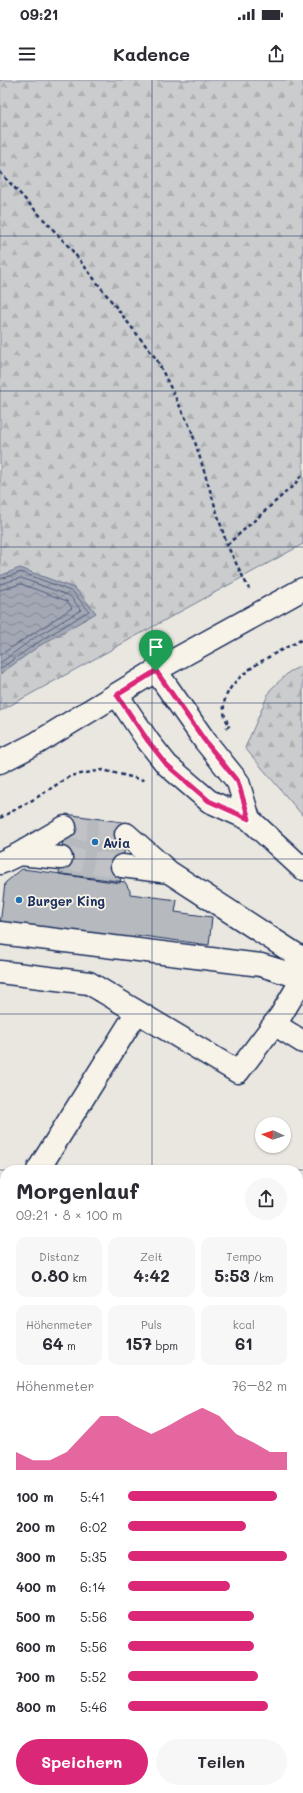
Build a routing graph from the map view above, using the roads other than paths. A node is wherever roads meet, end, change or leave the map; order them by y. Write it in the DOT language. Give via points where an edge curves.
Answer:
graph roads {
  1 [pos="303,590"];
  2 [pos="156,671"];
  3 [pos="117,695"];
  4 [pos="0,762"];
  5 [pos="249,819"];
  6 [pos="65,827"];
  7 [pos="126,834"];
  8 [pos="9,858"];
  9 [pos="61,858"];
  10 [pos="122,866"];
  11 [pos="303,869"];
  12 [pos="169,872"];
  13 [pos="0,933"];
  14 [pos="303,959"];
  15 [pos="0,972"];
  16 [pos="303,978"];
  17 [pos="137,1012"];
  18 [pos="274,1024"];
  19 [pos="303,1042"];
  20 [pos="41,1165"];
  1 -- 2 [label="street"];
  2 -- 3 [label="street"];
  2 -- 5 [label="street" via="205,741 238,782"];
  3 -- 4 [label="street"];
  3 -- 5 [label="street" via="167,765 209,801"];
  5 -- 11 [label="street"];
  6 -- 8 [label="street"];
  7 -- 12 [label="street"];
  8 -- 9 [label="street"];
  10 -- 12 [label="street"];
  12 -- 14 [label="street"];
  13 -- 16 [label="street" via="261,965"];
  15 -- 17 [label="street" via="89,983"];
  16 -- 18 [label="street"];
  17 -- 18 [label="street" via="238,1072"];
  17 -- 20 [label="street"];
  18 -- 19 [label="street"];
}
